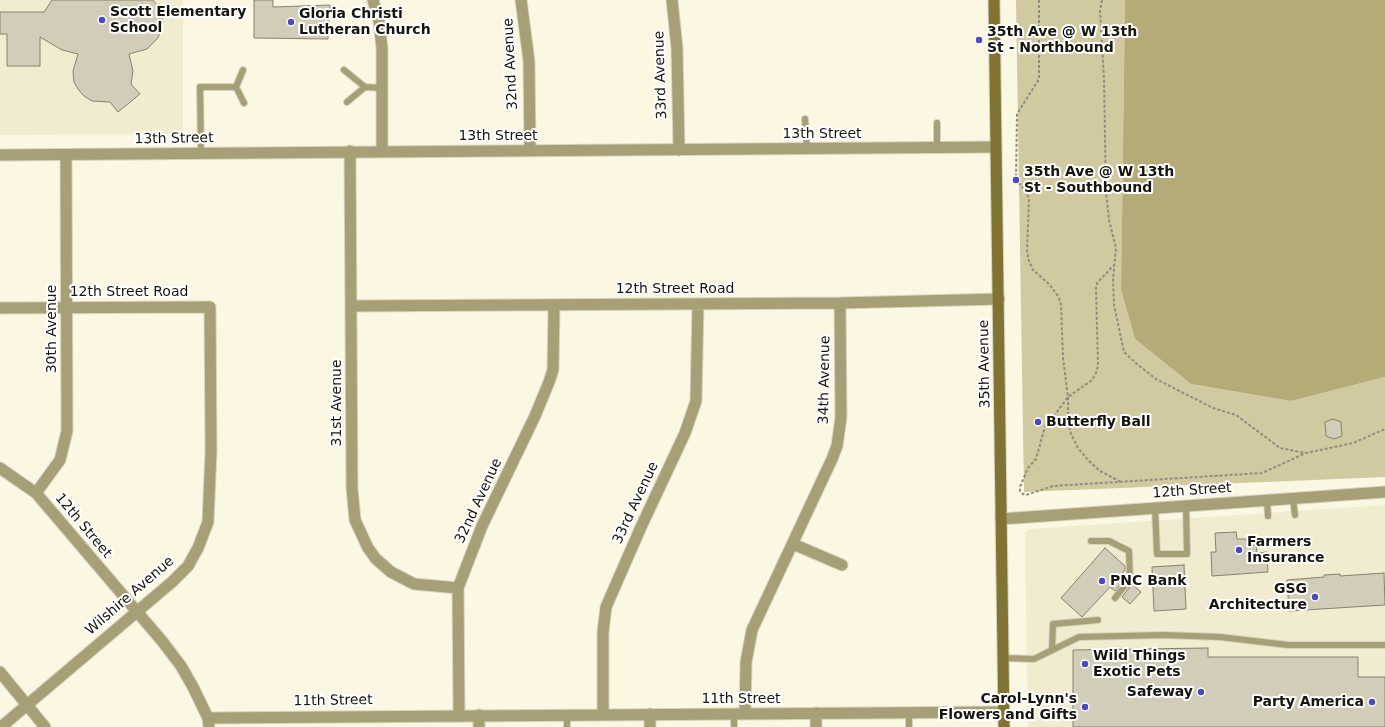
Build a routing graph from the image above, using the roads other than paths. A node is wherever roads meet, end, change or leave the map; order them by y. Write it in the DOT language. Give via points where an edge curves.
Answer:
graph roads {
  1 [pos="373,0"];
  2 [pos="521,0"];
  3 [pos="672,0"];
  4 [pos="994,0"];
  5 [pos="243,70"];
  6 [pos="344,70"];
  7 [pos="236,87"];
  8 [pos="365,87"];
  9 [pos="382,88"];
  10 [pos="346,102"];
  11 [pos="244,103"];
  12 [pos="805,119"];
  13 [pos="937,123"];
  14 [pos="996,147"];
  15 [pos="937,148"];
  16 [pos="807,149"];
  17 [pos="530,150"];
  18 [pos="679,150"];
  19 [pos="350,151"];
  20 [pos="382,151"];
  21 [pos="201,154"];
  22 [pos="0,155"];
  23 [pos="66,156"];
  24 [pos="999,300"];
  25 [pos="840,303"];
  26 [pos="698,304"];
  27 [pos="554,305"];
  28 [pos="351,306"];
  29 [pos="210,307"];
  30 [pos="0,308"];
  31 [pos="67,308"];
  32 [pos="0,468"];
  33 [pos="1385,492"];
  34 [pos="36,493"];
  35 [pos="1293,499"];
  36 [pos="1267,500"];
  37 [pos="1186,506"];
  38 [pos="1155,508"];
  39 [pos="1295,515"];
  40 [pos="1268,516"];
  41 [pos="1001,519"];
  42 [pos="1090,541"];
  43 [pos="793,544"];
  44 [pos="842,564"];
  45 [pos="458,588"];
  46 [pos="1116,598"];
  47 [pos="136,612"];
  48 [pos="1098,620"];
  49 [pos="1385,645"];
  50 [pos="1052,650"];
  51 [pos="1003,658"];
  52 [pos="0,672"];
  53 [pos="28,705"];
  54 [pos="1004,712"];
  55 [pos="816,713"];
  56 [pos="910,713"];
  57 [pos="603,714"];
  58 [pos="650,714"];
  59 [pos="734,714"];
  60 [pos="745,714"];
  61 [pos="459,715"];
  62 [pos="479,715"];
  63 [pos="567,715"];
  64 [pos="346,722"];
  65 [pos="208,723"];
  66 [pos="1,727"];
  67 [pos="45,727"];
  68 [pos="479,727"];
  69 [pos="567,727"];
  70 [pos="650,727"];
  71 [pos="734,727"];
  72 [pos="816,727"];
  73 [pos="910,727"];
  74 [pos="1004,727"];
  1 -- 9 [label="street" via="382,48"];
  2 -- 17 [label="street, 32nd Avenue" via="529,62"];
  3 -- 18 [label="street, 33rd Avenue"];
  4 -- 14 [label="main road, 35th Avenue"];
  5 -- 7 [label="lane"];
  6 -- 8 [label="lane"];
  7 -- 11 [label="lane"];
  7 -- 21 [label="lane" via="200,87"];
  8 -- 9 [label="lane"];
  8 -- 10 [label="lane"];
  9 -- 20 [label="street"];
  12 -- 16 [label="lane"];
  13 -- 15 [label="lane"];
  14 -- 15 [label="street, 13th Street"];
  14 -- 24 [label="main road, 35th Avenue"];
  15 -- 16 [label="street, 13th Street"];
  16 -- 18 [label="street, 13th Street"];
  17 -- 18 [label="street, 13th Street"];
  17 -- 20 [label="street, 13th Street"];
  19 -- 20 [label="street, 13th Street"];
  19 -- 21 [label="street, 13th Street"];
  19 -- 28 [label="street, 31st Avenue"];
  21 -- 23 [label="street, 13th Street"];
  22 -- 23 [label="street, 13th Street"];
  23 -- 31 [label="street, 30th Avenue"];
  24 -- 25 [label="street, 12th Street Road"];
  24 -- 41 [label="main road, 35th Avenue"];
  25 -- 26 [label="street, 12th Street Road"];
  25 -- 43 [label="street, 34th Avenue" via="841,417 837,446"];
  26 -- 27 [label="street, 12th Street Road"];
  26 -- 57 [label="street, 33rd Avenue" via="696,401 685,433 606,607 603,632"];
  27 -- 28 [label="street, 12th Street Road"];
  27 -- 45 [label="street, 32nd Avenue" via="553,370 549,382 482,526"];
  28 -- 45 [label="street, 31st Avenue" via="352,488 355,520 368,548 391,572 414,584"];
  29 -- 31 [label="street, 12th Street Road"];
  29 -- 47 [label="street, Wilshire Avenue" via="211,451 208,522 188,566"];
  30 -- 31 [label="street, 12th Street Road"];
  31 -- 34 [label="street, 30th Avenue" via="65,445 60,460"];
  32 -- 34 [label="street, 12th Street"];
  33 -- 35 [label="street, 12th Street"];
  34 -- 47 [label="street, 12th Street"];
  35 -- 36 [label="street, 12th Street"];
  35 -- 39 [label="lane"];
  36 -- 37 [label="street, 12th Street"];
  36 -- 40 [label="lane"];
  37 -- 38 [label="street, 12th Street"];
  37 -- 38 [label="lane" via="1187,554 1157,554"];
  38 -- 41 [label="street, 12th Street"];
  41 -- 51 [label="main road, 35th Avenue"];
  42 -- 46 [label="lane" via="1109,541 1129,551 1130,579"];
  43 -- 44 [label="street"];
  43 -- 60 [label="street, 34th Avenue" via="752,630 746,662"];
  45 -- 61 [label="street, 32nd Avenue"];
  47 -- 53 [label="street, Wilshire Avenue"];
  47 -- 65 [label="street, 12th Street" via="181,666"];
  48 -- 50 [label="lane" via="1053,624"];
  49 -- 50 [label="lane" via="1288,645 1220,637 1163,635 1079,637"];
  50 -- 51 [label="lane" via="1034,658"];
  51 -- 54 [label="main road, 35th Avenue"];
  52 -- 53 [label="street"];
  53 -- 66 [label="street, Wilshire Avenue"];
  53 -- 67 [label="street"];
  54 -- 56 [label="street, 11th Street"];
  54 -- 74 [label="main road, 35th Avenue"];
  55 -- 56 [label="street, 11th Street"];
  55 -- 60 [label="street, 11th Street"];
  55 -- 72 [label="street"];
  56 -- 73 [label="lane"];
  57 -- 58 [label="street, 11th Street"];
  57 -- 63 [label="street, 11th Street"];
  58 -- 59 [label="street, 11th Street"];
  58 -- 70 [label="street"];
  59 -- 60 [label="street, 11th Street"];
  59 -- 71 [label="lane"];
  61 -- 62 [label="street, 11th Street"];
  61 -- 64 [label="street, 11th Street"];
  62 -- 63 [label="street, 11th Street"];
  62 -- 68 [label="street"];
  63 -- 69 [label="lane"];
  64 -- 65 [label="street, 11th Street"];
}
